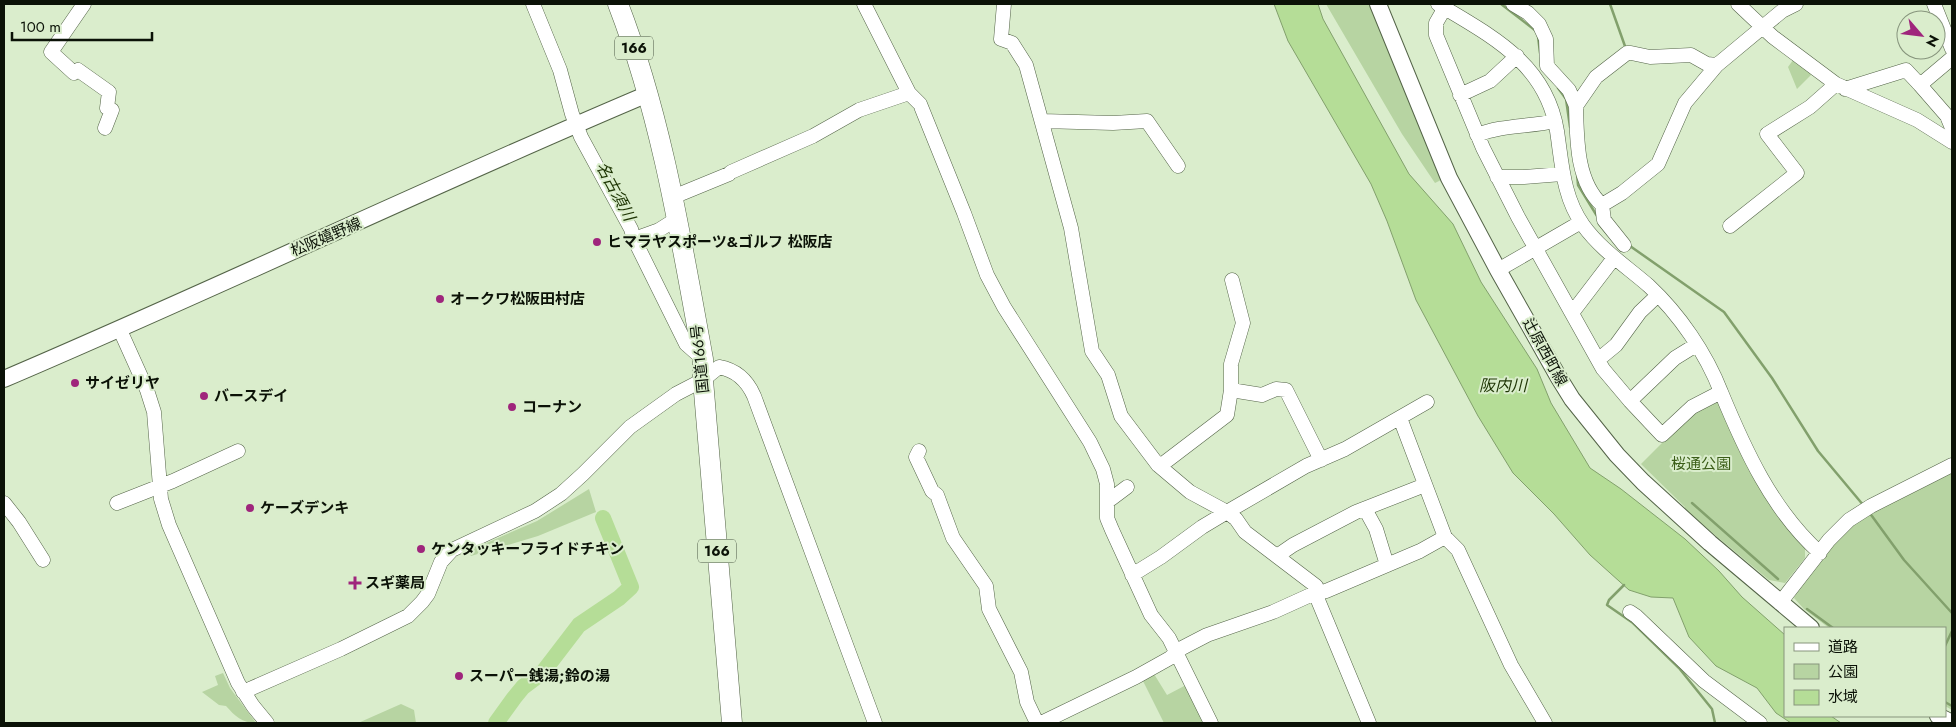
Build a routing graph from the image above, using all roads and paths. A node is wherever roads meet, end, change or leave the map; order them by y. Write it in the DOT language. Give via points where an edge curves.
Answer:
graph roads {
  1 [pos="84,4"];
  2 [pos="533,4"];
  3 [pos="618,4"];
  4 [pos="864,4"];
  5 [pos="1004,4"];
  6 [pos="1378,4"];
  7 [pos="1513,4"];
  8 [pos="1738,4"];
  9 [pos="1796,4"];
  10 [pos="1934,4"];
  11 [pos="1443,5"];
  12 [pos="1764,28"];
  13 [pos="1952,49"];
  14 [pos="1517,56"];
  15 [pos="1952,58"];
  16 [pos="1717,65"];
  17 [pos="1920,85"];
  18 [pos="1841,86"];
  19 [pos="908,93"];
  20 [pos="648,94"];
  21 [pos="1460,95"];
  22 [pos="1573,98"];
  23 [pos="1042,121"];
  24 [pos="1555,121"];
  25 [pos="577,124"];
  26 [pos="105,128"];
  27 [pos="1952,128"];
  28 [pos="1477,135"];
  29 [pos="1952,142"];
  30 [pos="1178,166"];
  31 [pos="1562,174"];
  32 [pos="1497,177"];
  33 [pos="674,197"];
  34 [pos="1602,205"];
  35 [pos="678,218"];
  36 [pos="1581,222"];
  37 [pos="1730,226"];
  38 [pos="637,238"];
  39 [pos="1624,246"];
  40 [pos="1536,248"];
  41 [pos="1614,258"];
  42 [pos="1498,270"];
  43 [pos="1232,280"];
  44 [pos="1658,295"];
  45 [pos="1572,313"];
  46 [pos="120,330"];
  47 [pos="1696,345"];
  48 [pos="703,359"];
  49 [pos="1599,359"];
  50 [pos="4,379"];
  51 [pos="703,380"];
  52 [pos="1231,390"];
  53 [pos="1721,392"];
  54 [pos="1428,402"];
  55 [pos="1630,402"];
  56 [pos="1400,418"];
  57 [pos="919,450"];
  58 [pos="238,451"];
  59 [pos="1321,460"];
  60 [pos="1158,465"];
  61 [pos="1952,465"];
  62 [pos="160,485"];
  63 [pos="1425,485"];
  64 [pos="1126,487"];
  65 [pos="1108,499"];
  66 [pos="4,503"];
  67 [pos="118,503"];
  68 [pos="1365,509"];
  69 [pos="1227,512"];
  70 [pos="1446,537"];
  71 [pos="1820,553"];
  72 [pos="1277,556"];
  73 [pos="44,560"];
  74 [pos="1387,565"];
  75 [pos="1132,575"];
  76 [pos="1314,593"];
  77 [pos="1780,603"];
  78 [pos="1630,612"];
  79 [pos="1810,627"];
  80 [pos="1175,652"];
  81 [pos="244,692"];
  82 [pos="1940,717"];
  83 [pos="268,723"];
  84 [pos="732,723"];
  85 [pos="875,723"];
  86 [pos="1037,723"];
  87 [pos="1041,723"];
  88 [pos="1211,723"];
  89 [pos="1369,723"];
  90 [pos="1545,723"];
  91 [pos="1760,723"];
  92 [pos="1952,723"];
  1 -- 26 [label="street" via="51,52 74,73 78,70 109,92 107,108 112,110"];
  2 -- 25 [label="street" via="560,70"];
  3 -- 20 [label="highway, 国道166号 / 166"];
  4 -- 19 [label="street"];
  5 -- 23 [label="street" via="1001,39 1012,43 1026,65"];
  6 -- 42 [label="main road, 辻原西町線" via="1448,178"];
  7 -- 22 [label="street" via="1539,24 1546,39 1547,66"];
  8 -- 12 [label="street"];
  9 -- 12 [label="street" via="1782,11"];
  10 -- 13 [label="street"];
  11 -- 14 [label="street" via="1497,39"];
  11 -- 21 [label="street" via="1435,32"];
  12 -- 16 [label="street"];
  12 -- 18 [label="street"];
  14 -- 21 [label="street" via="1490,81"];
  14 -- 24 [label="street" via="1544,93"];
  15 -- 17 [label="street"];
  16 -- 22 [label="street" via="1706,64 1691,55 1650,57 1631,52"];
  16 -- 34 [label="street" via="1685,103 1658,164"];
  17 -- 18 [label="street" via="1906,70"];
  17 -- 27 [label="street" via="1948,116"];
  18 -- 29 [label="street" via="1917,120"];
  18 -- 37 [label="street" via="1767,134 1797,172"];
  19 -- 33 [label="street" via="859,110 813,136"];
  19 -- 65 [label="street" via="920,104 986,275 1090,442 1103,468"];
  20 -- 25 [label="main road, 松阪嬉野線"];
  20 -- 33 [label="highway, 国道166号 / 166"];
  21 -- 28 [label="street"];
  22 -- 34 [label="street" via="1584,177"];
  23 -- 30 [label="street" via="1147,121"];
  23 -- 60 [label="street" via="1071,228 1092,351 1108,375 1121,416"];
  24 -- 28 [label="street" via="1496,128"];
  24 -- 31 [label="street"];
  25 -- 38 [label="street" via="581,137"];
  25 -- 46 [label="main road, 松阪嬉野線"];
  28 -- 32 [label="street"];
  31 -- 32 [label="street"];
  31 -- 36 [label="street"];
  32 -- 40 [label="street"];
  33 -- 35 [label="highway, 国道166号 / 166"];
  34 -- 39 [label="street" via="1604,220"];
  35 -- 38 [label="street"];
  35 -- 48 [label="highway, 国道166号 / 166"];
  36 -- 40 [label="street"];
  36 -- 41 [label="street"];
  38 -- 48 [label="street" via="686,344"];
  40 -- 42 [label="street"];
  40 -- 45 [label="street"];
  41 -- 44 [label="street"];
  41 -- 45 [label="street"];
  42 -- 77 [label="main road, 辻原西町線" via="1563,385 1617,455 1703,537"];
  43 -- 52 [label="street" via="1242,323 1231,364"];
  44 -- 47 [label="street"];
  44 -- 49 [label="street" via="1640,312 1616,345"];
  45 -- 49 [label="street"];
  46 -- 50 [label="main road, 松阪嬉野線"];
  46 -- 62 [label="street" via="152,407"];
  47 -- 53 [label="street"];
  47 -- 55 [label="street" via="1675,358"];
  48 -- 51 [label="highway, 国道166号 / 166"];
  49 -- 55 [label="street" via="1603,369"];
  51 -- 81 [label="street" via="676,394 630,427 583,474 546,504 452,550 441,562 428,594 408,616"];
  51 -- 84 [label="highway, 国道166号 / 166"];
  51 -- 85 [label="street" via="719,367 736,373 749,385"];
  52 -- 59 [label="street" via="1262,395 1276,389 1286,390"];
  52 -- 60 [label="street" via="1227,415"];
  53 -- 55 [label="street" via="1692,406 1662,436"];
  53 -- 71 [label="street" via="1772,496"];
  54 -- 56 [label="street"];
  56 -- 59 [label="street"];
  56 -- 63 [label="street"];
  57 -- 86 [label="street" via="916,457 932,491 937,494 953,538 986,586 989,609 1021,672 1027,702"];
  58 -- 62 [label="street"];
  59 -- 69 [label="street"];
  60 -- 69 [label="street" via="1190,492"];
  61 -- 71 [label="street" via="1867,508 1838,529"];
  62 -- 67 [label="street"];
  62 -- 81 [label="street" via="169,525"];
  63 -- 68 [label="street"];
  63 -- 70 [label="street"];
  64 -- 65 [label="street"];
  65 -- 75 [label="street" via="1107,518"];
  66 -- 73 [label="street"];
  68 -- 72 [label="street"];
  68 -- 74 [label="street" via="1376,530"];
  69 -- 72 [label="street" via="1245,532"];
  69 -- 75 [label="street"];
  70 -- 74 [label="street"];
  70 -- 90 [label="street" via="1458,550 1511,665"];
  71 -- 77 [label="street"];
  72 -- 76 [label="street" via="1316,586"];
  74 -- 76 [label="street"];
  75 -- 80 [label="street" via="1151,615 1169,638"];
  76 -- 80 [label="street" via="1273,612 1207,635"];
  76 -- 89 [label="street"];
  77 -- 79 [label="main road, 辻原西町線"];
  78 -- 91 [label="street" via="1704,682"];
  80 -- 87 [label="street" via="1136,677"];
  80 -- 88 [label="street"];
  81 -- 83 [label="street"];
  82 -- 92 [label="main road"];
}
